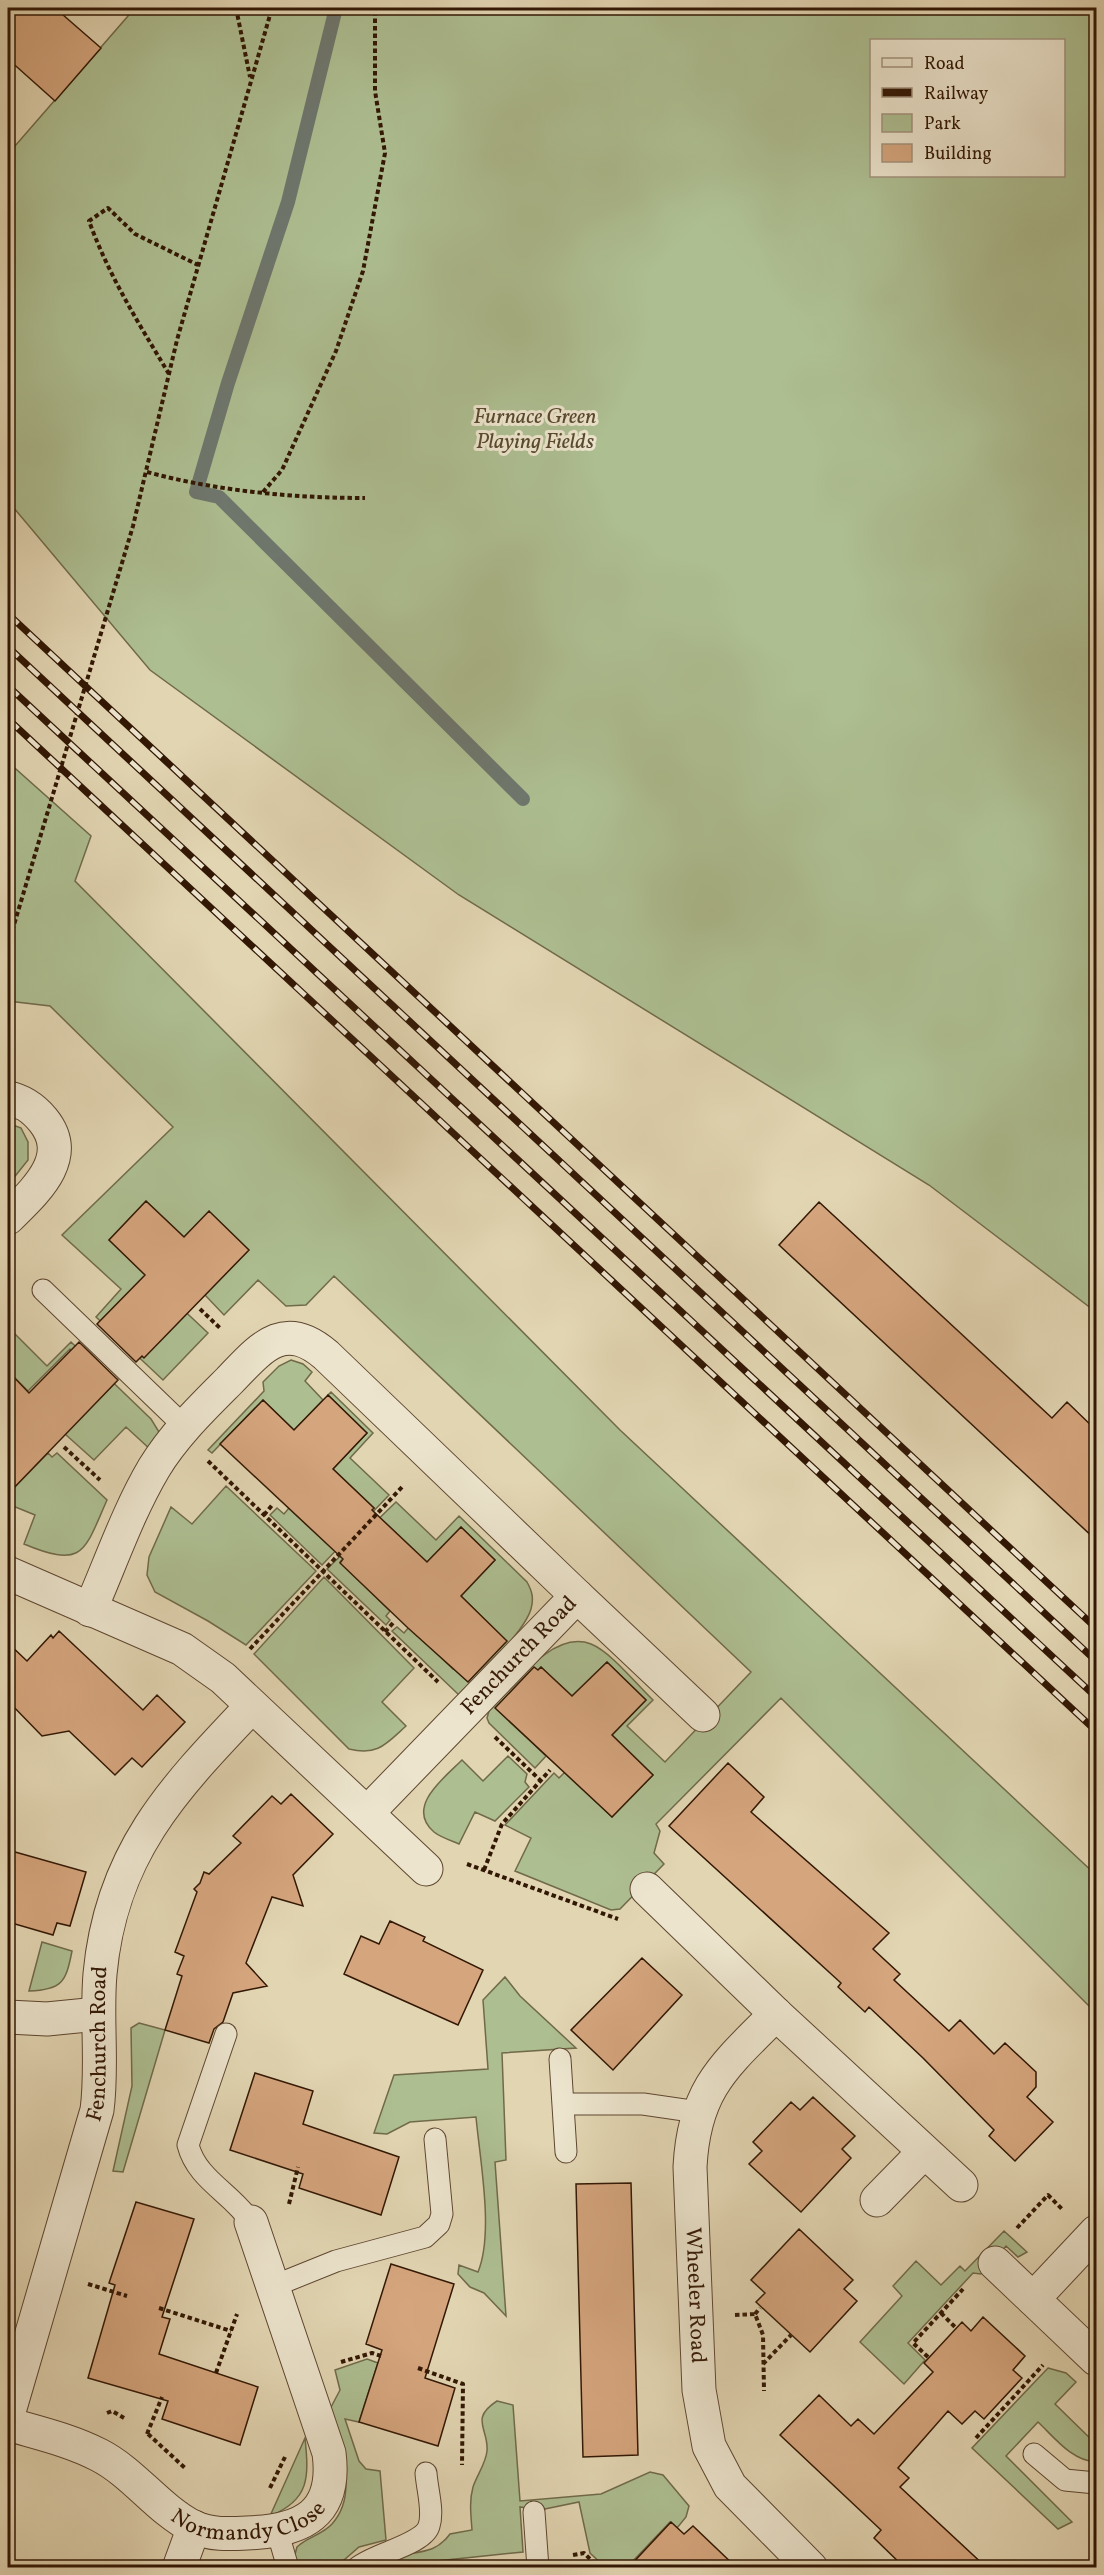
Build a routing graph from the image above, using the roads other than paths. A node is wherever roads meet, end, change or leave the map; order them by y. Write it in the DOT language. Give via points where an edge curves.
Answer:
graph roads {
  1 [pos="8,1098"];
  2 [pos="8,1218"];
  3 [pos="44,1290"];
  4 [pos="179,1433"];
  5 [pos="8,1573"];
  6 [pos="577,1596"];
  7 [pos="90,1610"];
  8 [pos="252,1706"];
  9 [pos="703,1715"];
  10 [pos="367,1813"];
  11 [pos="426,1869"];
  12 [pos="647,1889"];
  13 [pos="98,2014"];
  14 [pos="776,2014"];
  15 [pos="8,2017"];
  16 [pos="226,2034"];
  17 [pos="560,2059"];
  18 [pos="564,2104"];
  19 [pos="698,2112"];
  20 [pos="435,2139"];
  21 [pos="566,2152"];
  22 [pos="924,2152"];
  23 [pos="962,2185"];
  24 [pos="878,2200"];
  25 [pos="251,2222"];
  26 [pos="1096,2232"];
  27 [pos="995,2263"];
  28 [pos="274,2286"];
  29 [pos="1033,2299"];
  30 [pos="1096,2359"];
  31 [pos="8,2415"];
  32 [pos="8,2424"];
  33 [pos="1034,2454"];
  34 [pos="426,2473"];
  35 [pos="1096,2483"];
  36 [pos="534,2512"];
  37 [pos="194,2527"];
  38 [pos="270,2532"];
  39 [pos="179,2568"];
  40 [pos="288,2568"];
  41 [pos="357,2568"];
  42 [pos="538,2568"];
  43 [pos="811,2568"];
  1 -- 2 [label="street" via="34,1109 54,1141 54,1159 38,1188"];
  3 -- 4 [label="lane"];
  4 -- 6 [label="street" via="261,1349 280,1339 297,1337 311,1342"];
  4 -- 7 [label="street" via="155,1467 135,1506"];
  5 -- 7 [label="street"];
  6 -- 9 [label="street, Fenchurch Road"];
  6 -- 10 [label="street, Fenchurch Road"];
  7 -- 8 [label="street" via="182,1649 223,1678"];
  8 -- 10 [label="street"];
  8 -- 13 [label="street, Fenchurch Road" via="185,1776 155,1816 135,1852 106,1928"];
  10 -- 11 [label="street"];
  12 -- 14 [label="street"];
  13 -- 15 [label="street" via="47,2019"];
  13 -- 31 [label="street, Fenchurch Road" via="101,2061 97,2110"];
  14 -- 19 [label="street, Wheeler Road" via="725,2065"];
  14 -- 22 [label="street"];
  16 -- 25 [label="lane" via="188,2145 198,2169 236,2202"];
  17 -- 18 [label="lane"];
  18 -- 19 [label="lane" via="643,2104"];
  18 -- 21 [label="lane"];
  19 -- 43 [label="street, Wheeler Road" via="691,2139 690,2167 699,2390 709,2446 730,2486"];
  20 -- 28 [label="lane" via="442,2214 433,2232 336,2261"];
  22 -- 23 [label="street"];
  22 -- 24 [label="street"];
  25 -- 28 [label="street, Normandy Close"];
  26 -- 29 [label="street"];
  27 -- 29 [label="street"];
  28 -- 38 [label="street, Normandy Close" via="329,2453 332,2476 328,2497 314,2515 297,2525"];
  29 -- 30 [label="street"];
  32 -- 37 [label="street, Normandy Close" via="100,2455"];
  33 -- 35 [label="lane" via="1065,2480"];
  34 -- 41 [label="lane" via="429,2527 414,2542 372,2557"];
  36 -- 42 [label="lane"];
  37 -- 38 [label="street, Normandy Close" via="219,2534"];
  37 -- 39 [label="street"];
  38 -- 40 [label="lane"];
}
